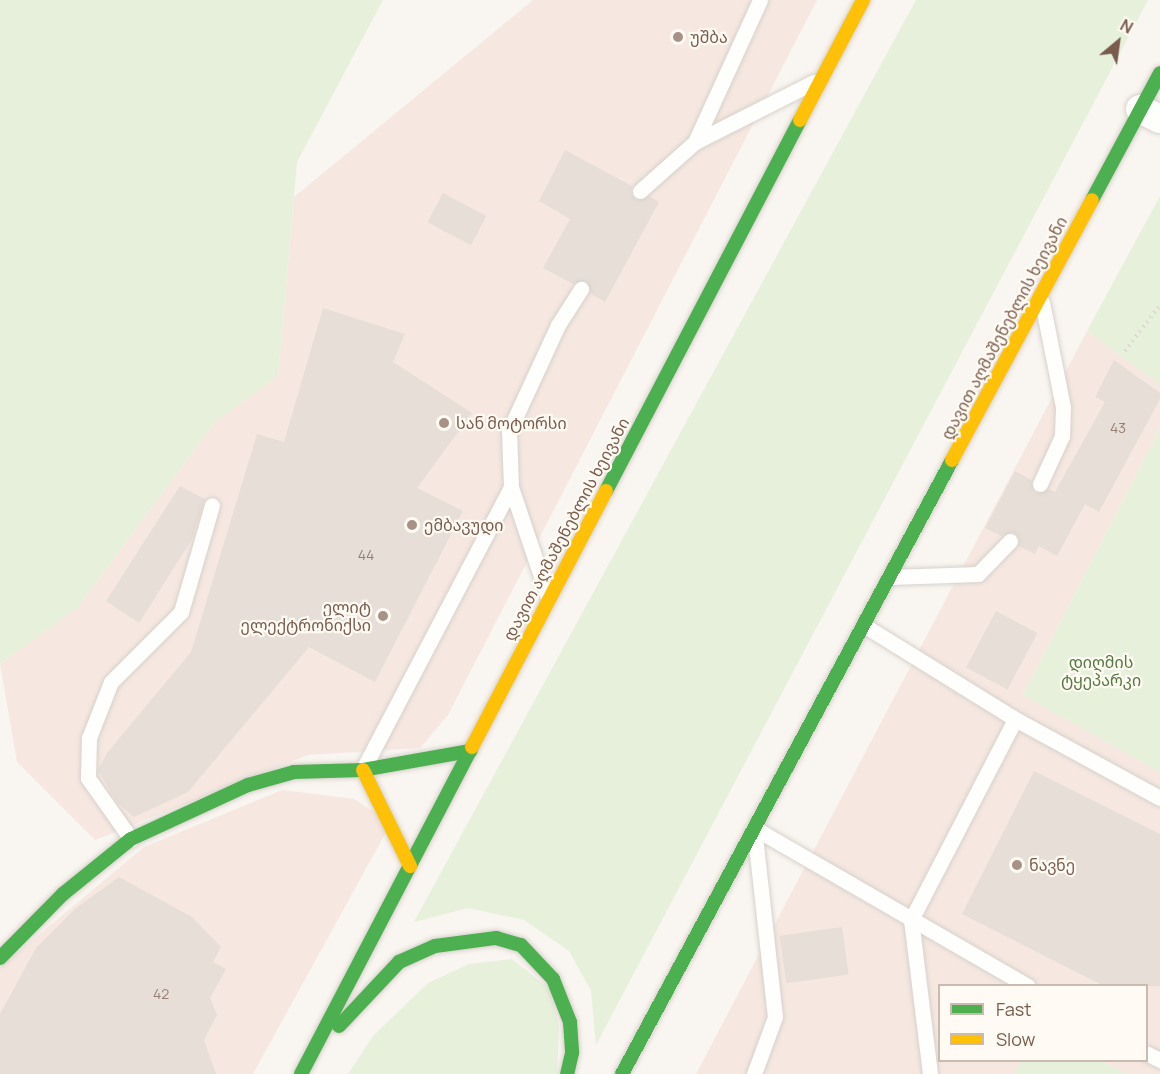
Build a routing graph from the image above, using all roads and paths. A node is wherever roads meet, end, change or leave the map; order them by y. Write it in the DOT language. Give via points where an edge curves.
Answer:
graph roads {
  1 [pos="760,0"];
  2 [pos="863,0"];
  3 [pos="1160,73"];
  4 [pos="822,78"];
  5 [pos="1150,114"];
  6 [pos="695,142"];
  7 [pos="640,191"];
  8 [pos="581,289"];
  9 [pos="1040,295"];
  10 [pos="1160,305"];
  11 [pos="1125,351"];
  12 [pos="1040,484"];
  13 [pos="511,487"];
  14 [pos="212,505"];
  15 [pos="1010,541"];
  16 [pos="891,577"];
  17 [pos="548,597"];
  18 [pos="865,626"];
  19 [pos="1015,719"];
  20 [pos="470,751"];
  21 [pos="363,770"];
  22 [pos="1160,798"];
  23 [pos="754,828"];
  24 [pos="131,839"];
  25 [pos="410,866"];
  26 [pos="911,920"];
  27 [pos="0,958"];
  28 [pos="1024,984"];
  29 [pos="311,1056"];
  30 [pos="301,1074"];
  31 [pos="567,1074"];
  32 [pos="622,1074"];
  33 [pos="754,1074"];
  34 [pos="930,1074"];
  1 -- 6 [label="lane"];
  2 -- 4 [label="main road, დავით აღმაშენებლის ხეივანი"];
  3 -- 5 [label="main road, დავით აღმაშენებლის ხეივანი"];
  4 -- 6 [label="lane"];
  4 -- 17 [label="main road, დავით აღმაშენებლის ხეივანი"];
  5 -- 9 [label="main road, დავით აღმაშენებლის ხეივანი"];
  6 -- 7 [label="lane"];
  8 -- 13 [label="lane" via="558,325 508,431"];
  9 -- 12 [label="lane" via="1063,407 1062,436"];
  9 -- 16 [label="main road, დავით აღმაშენებლის ხეივანი"];
  10 -- 11 [label="path"];
  13 -- 17 [label="lane"];
  13 -- 21 [label="lane"];
  14 -- 24 [label="lane" via="181,612 111,682 89,738 88,778"];
  15 -- 16 [label="lane" via="978,574"];
  16 -- 18 [label="main road, დავით აღმაშენებლის ხეივანი"];
  17 -- 20 [label="main road, დავით აღმაშენებლის ხეივანი"];
  18 -- 19 [label="lane"];
  18 -- 23 [label="main road, დავით აღმაშენებლის ხეივანი"];
  19 -- 22 [label="lane"];
  19 -- 26 [label="lane"];
  20 -- 21 [label="main road"];
  20 -- 25 [label="main road, დავით აღმაშენებლის ხეივანი"];
  21 -- 24 [label="main road" via="294,772 248,784"];
  21 -- 25 [label="main road"];
  23 -- 26 [label="lane"];
  23 -- 32 [label="main road, დავით აღმაშენებლის ხეივანი"];
  23 -- 33 [label="lane" via="775,1017"];
  24 -- 27 [label="main road" via="63,894"];
  25 -- 29 [label="main road, დავით აღმაშენებლის ხეივანი"];
  26 -- 28 [label="lane"];
  26 -- 34 [label="lane"];
  29 -- 30 [label="main road, დავით აღმაშენებლის ხეივანი"];
  29 -- 31 [label="main road" via="399,963 435,946 496,938 521,945 553,979 570,1022 572,1053"];
}
